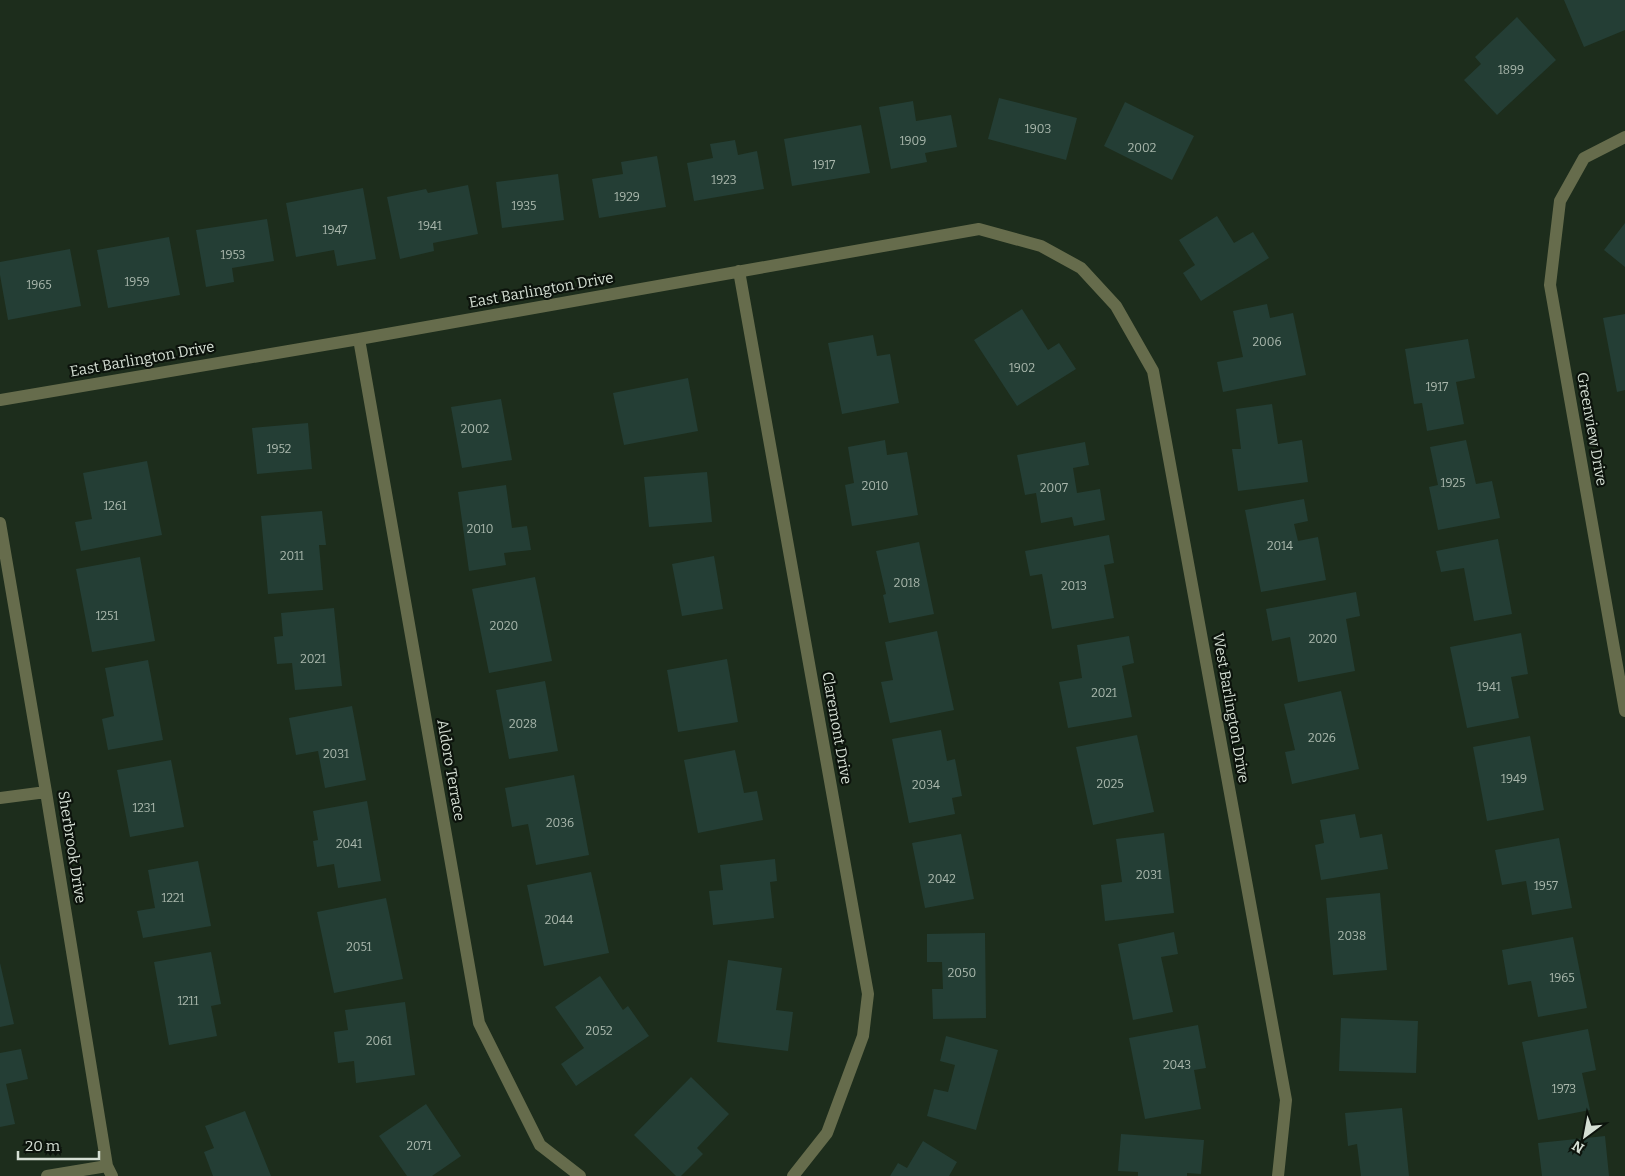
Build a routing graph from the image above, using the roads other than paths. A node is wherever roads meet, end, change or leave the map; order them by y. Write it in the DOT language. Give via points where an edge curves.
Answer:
graph roads {
  1 [pos="1625,137"];
  2 [pos="1082,268"];
  3 [pos="739,271"];
  4 [pos="359,339"];
  5 [pos="0,400"];
  6 [pos="0,523"];
  7 [pos="1625,711"];
  8 [pos="46,792"];
  9 [pos="0,798"];
  10 [pos="110,1171"];
  11 [pos="48,1176"];
  12 [pos="580,1176"];
  13 [pos="793,1176"];
  14 [pos="1278,1176"];
  1 -- 7 [label="street, Greenview Drive" via="1584,158 1560,201 1550,285"];
  2 -- 3 [label="street, East Barlington Drive" via="1041,246 979,229"];
  2 -- 14 [label="street, West Barlington Drive" via="1116,306 1153,371 1286,1100"];
  3 -- 4 [label="street, East Barlington Drive"];
  3 -- 13 [label="street, Claremont Drive" via="868,994 863,1036 827,1133"];
  4 -- 5 [label="street, East Barlington Drive"];
  4 -- 12 [label="street, Aldoro Terrace" via="479,1023 540,1145"];
  6 -- 8 [label="street, Sherbrook Drive"];
  8 -- 9 [label="street"];
  8 -- 10 [label="street, Sherbrook Drive"];
  10 -- 11 [label="street"];
}
